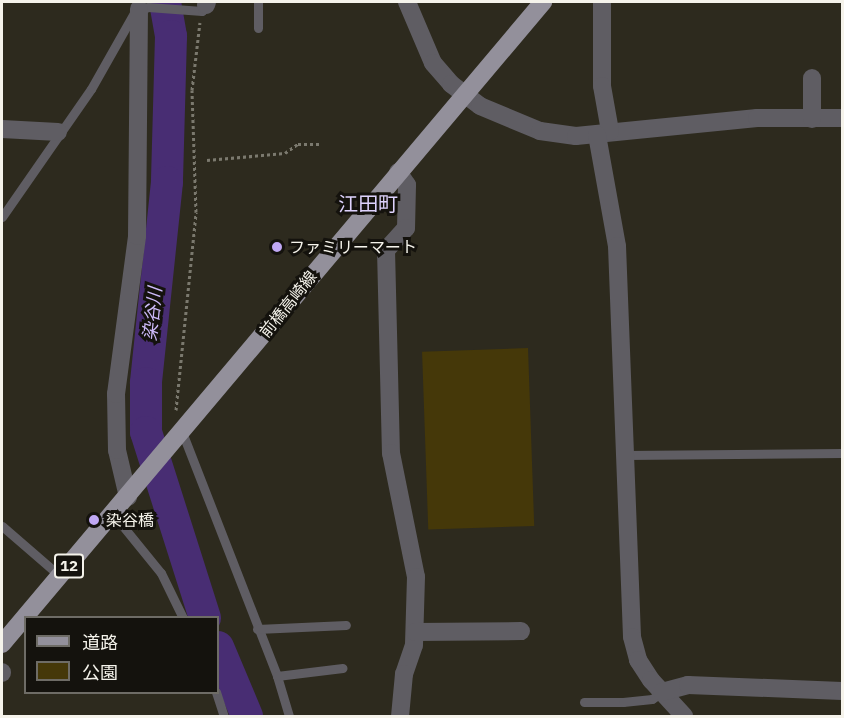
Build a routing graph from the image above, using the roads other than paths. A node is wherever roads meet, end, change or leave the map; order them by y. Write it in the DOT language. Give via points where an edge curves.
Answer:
graph roads {
  1 [pos="258,2"];
  2 [pos="407,2"];
  3 [pos="539,2"];
  4 [pos="602,2"];
  5 [pos="203,7"];
  6 [pos="143,8"];
  7 [pos="258,28"];
  8 [pos="812,78"];
  9 [pos="463,94"];
  10 [pos="843,118"];
  11 [pos="812,119"];
  12 [pos="2,129"];
  13 [pos="58,132"];
  14 [pos="604,133"];
  15 [pos="398,172"];
  16 [pos="2,217"];
  17 [pos="177,431"];
  18 [pos="843,453"];
  19 [pos="626,454"];
  20 [pos="132,493"];
  21 [pos="113,514"];
  22 [pos="2,526"];
  23 [pos="60,576"];
  24 [pos="26,616"];
  25 [pos="182,616"];
  26 [pos="24,618"];
  27 [pos="346,625"];
  28 [pos="257,629"];
  29 [pos="521,631"];
  30 [pos="415,632"];
  31 [pos="2,644"];
  32 [pos="343,668"];
  33 [pos="277,676"];
  34 [pos="843,691"];
  35 [pos="662,692"];
  36 [pos="216,694"];
  37 [pos="584,702"];
  38 [pos="224,717"];
  39 [pos="289,717"];
  40 [pos="400,717"];
  41 [pos="684,717"];
  1 -- 7 [label="lane"];
  2 -- 9 [label="street" via="438,72"];
  3 -- 9 [label="main road, 前橋高崎線 / 12"];
  4 -- 14 [label="street"];
  5 -- 6 [label="lane"];
  6 -- 13 [label="lane"];
  6 -- 20 [label="street" via="137,236 116,394 117,450"];
  8 -- 11 [label="street"];
  9 -- 14 [label="street" via="480,106 540,131"];
  9 -- 15 [label="main road, 前橋高崎線 / 12"];
  10 -- 11 [label="street"];
  11 -- 14 [label="street" via="757,118"];
  12 -- 13 [label="street"];
  13 -- 16 [label="lane"];
  14 -- 19 [label="street" via="617,246"];
  15 -- 17 [label="main road, 前橋高崎線 / 12"];
  15 -- 30 [label="street" via="407,185 406,228 386,249 391,453 414,553"];
  17 -- 20 [label="main road, 12"];
  17 -- 28 [label="lane"];
  18 -- 19 [label="lane"];
  19 -- 35 [label="street" via="632,637 638,660"];
  20 -- 21 [label="main road, 12"];
  21 -- 23 [label="main road, 12"];
  21 -- 25 [label="lane" via="161,573"];
  22 -- 23 [label="lane"];
  23 -- 24 [label="main road, 12"];
  26 -- 31 [label="main road, 12"];
  27 -- 28 [label="lane"];
  28 -- 33 [label="lane"];
  29 -- 30 [label="street"];
  30 -- 40 [label="street" via="402,685"];
  32 -- 33 [label="lane"];
  33 -- 39 [label="lane"];
  34 -- 35 [label="street" via="688,685"];
  35 -- 37 [label="lane" via="652,699"];
  35 -- 41 [label="street"];
  36 -- 38 [label="lane"];
}
